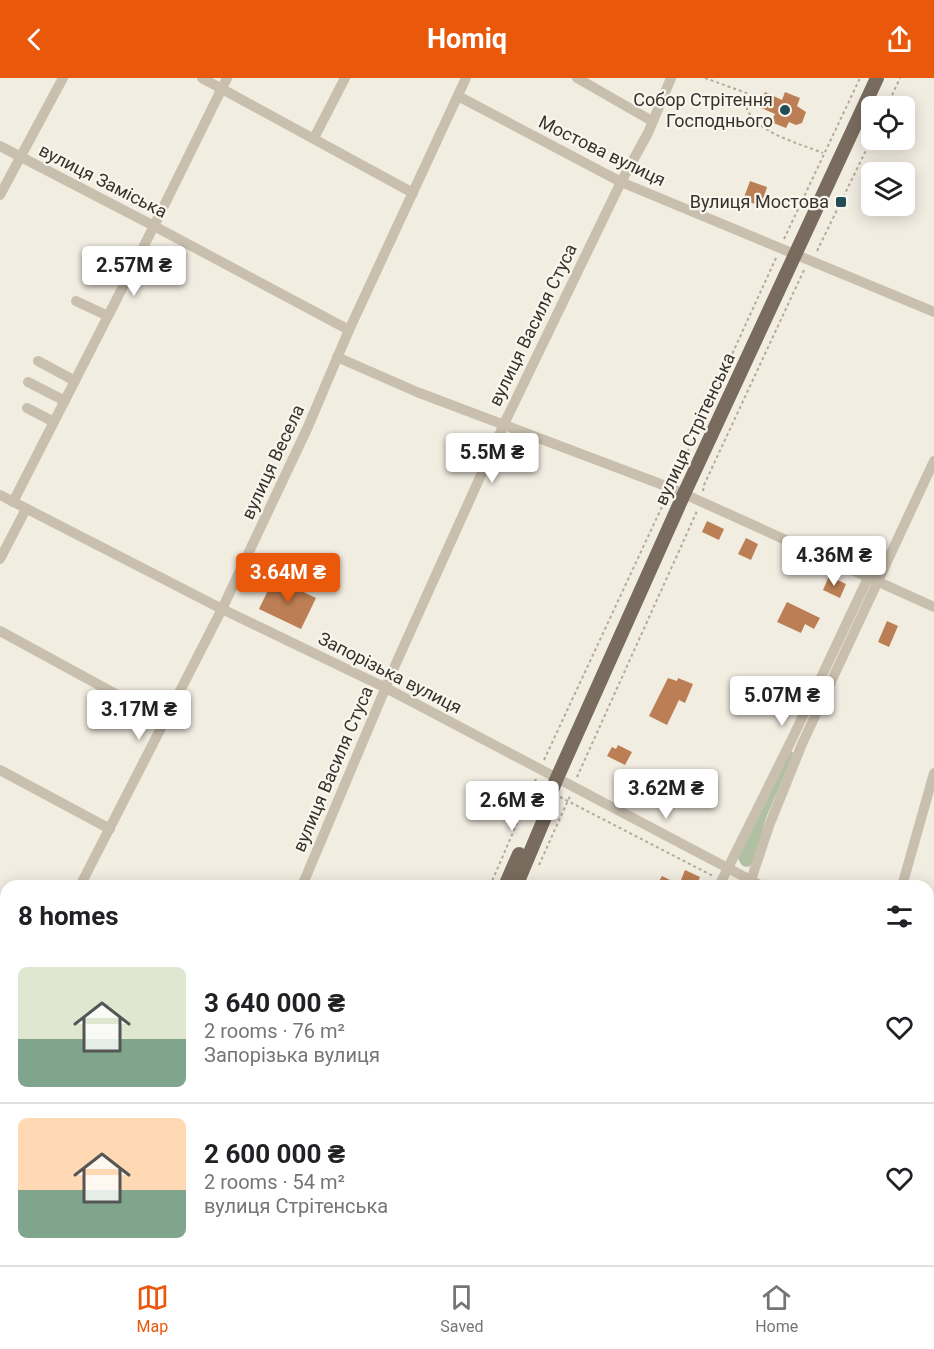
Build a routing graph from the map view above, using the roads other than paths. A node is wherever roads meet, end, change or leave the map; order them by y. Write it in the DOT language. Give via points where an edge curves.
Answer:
graph roads {
  1 [pos="63,78"];
  2 [pos="202,78"];
  3 [pos="345,78"];
  4 [pos="466,78"];
  5 [pos="577,78"];
  6 [pos="671,78"];
  7 [pos="877,78"];
  8 [pos="224,83"];
  9 [pos="458,96"];
  10 [pos="652,121"];
  11 [pos="314,138"];
  12 [pos="0,146"];
  13 [pos="20,157"];
  14 [pos="621,182"];
  15 [pos="413,193"];
  16 [pos="0,195"];
  17 [pos="154,226"];
  18 [pos="795,254"];
  19 [pos="76,300"];
  20 [pos="934,312"];
  21 [pos="108,316"];
  22 [pos="349,330"];
  23 [pos="337,357"];
  24 [pos="38,361"];
  25 [pos="75,381"];
  26 [pos="28,382"];
  27 [pos="65,401"];
  28 [pos="27,408"];
  29 [pos="54,422"];
  30 [pos="504,424"];
  31 [pos="934,461"];
  32 [pos="0,495"];
  33 [pos="684,495"];
  34 [pos="13,502"];
  35 [pos="26,509"];
  36 [pos="0,559"];
  37 [pos="873,580"];
  38 [pos="934,607"];
  39 [pos="222,609"];
  40 [pos="0,631"];
  41 [pos="386,688"];
  42 [pos="165,721"];
  43 [pos="797,741"];
  44 [pos="0,770"];
  45 [pos="934,773"];
  46 [pos="557,778"];
  47 [pos="550,795"];
  48 [pos="110,829"];
  49 [pos="728,868"];
  50 [pos="83,880"];
  51 [pos="305,880"];
  52 [pos="508,880"];
  53 [pos="519,880"];
  54 [pos="722,880"];
  55 [pos="744,880"];
  56 [pos="751,880"];
  57 [pos="904,880"];
  1 -- 13 [label="street"];
  2 -- 8 [label="street"];
  3 -- 11 [label="street"];
  4 -- 9 [label="street, вулиця Весела"];
  5 -- 10 [label="street"];
  6 -- 10 [label="street, вулиця Василя Стуса"];
  7 -- 18 [label="main road, вулиця Стрітенська"];
  8 -- 11 [label="street"];
  8 -- 17 [label="street"];
  9 -- 14 [label="street, Мостова вулиця"];
  9 -- 15 [label="street, вулиця Весела"];
  10 -- 14 [label="street, вулиця Василя Стуса"];
  11 -- 15 [label="street"];
  12 -- 13 [label="street, вулиця Заміська"];
  13 -- 16 [label="street"];
  13 -- 17 [label="street, вулиця Заміська"];
  14 -- 18 [label="street, Мостова вулиця"];
  14 -- 30 [label="street, вулиця Василя Стуса"];
  15 -- 22 [label="street, вулиця Весела"];
  17 -- 21 [label="street"];
  17 -- 22 [label="street, вулиця Заміська"];
  18 -- 20 [label="street, Мостова вулиця"];
  18 -- 33 [label="main road, вулиця Стрітенська"];
  19 -- 21 [label="street"];
  21 -- 25 [label="street"];
  22 -- 23 [label="street, вулиця Весела"];
  23 -- 30 [label="street"];
  23 -- 39 [label="street, вулиця Весела"];
  24 -- 25 [label="street"];
  25 -- 27 [label="street"];
  26 -- 27 [label="street"];
  27 -- 29 [label="street"];
  28 -- 29 [label="street"];
  29 -- 34 [label="street"];
  30 -- 33 [label="street"];
  30 -- 41 [label="street, вулиця Василя Стуса"];
  31 -- 37 [label="street"];
  32 -- 34 [label="street, Запорізька вулиця"];
  33 -- 37 [label="street"];
  33 -- 46 [label="main road, вулиця Стрітенська"];
  34 -- 35 [label="street, Запорізька вулиця"];
  35 -- 36 [label="street"];
  35 -- 39 [label="street, Запорізька вулиця"];
  37 -- 38 [label="street"];
  37 -- 43 [label="street"];
  39 -- 41 [label="street, Запорізька вулиця"];
  39 -- 42 [label="street, вулиця Весела"];
  40 -- 42 [label="street"];
  41 -- 46 [label="street, Запорізька вулиця"];
  41 -- 51 [label="street, вулиця Василя Стуса"];
  42 -- 48 [label="street, вулиця Весела"];
  43 -- 49 [label="street"];
  43 -- 56 [label="street"];
  44 -- 48 [label="street"];
  45 -- 57 [label="street"];
  46 -- 47 [label="main road, вулиця Стрітенська"];
  46 -- 49 [label="street, Запорізька вулиця"];
  47 -- 52 [label="main road, вулиця Стрітенська" via="540,806"];
  47 -- 53 [label="main road, вулиця Стрітенська" via="548,810"];
  48 -- 50 [label="street, вулиця Весела"];
  49 -- 54 [label="street"];
  49 -- 55 [label="street, Запорізька вулиця"];
}
